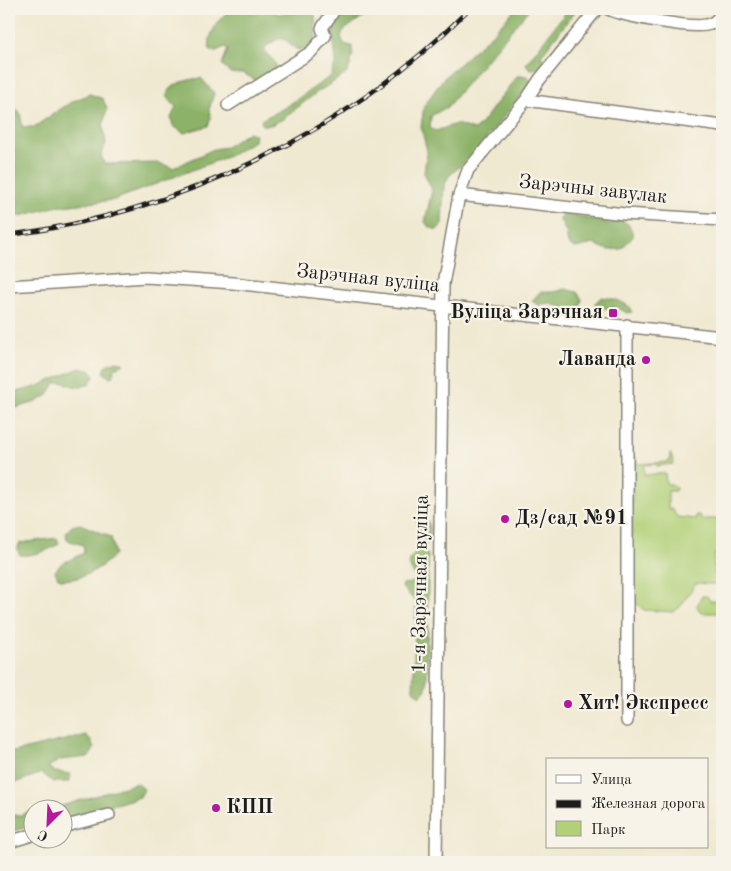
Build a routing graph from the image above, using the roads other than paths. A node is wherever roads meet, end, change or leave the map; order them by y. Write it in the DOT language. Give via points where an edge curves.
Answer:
graph roads {
  1 [pos="335,9"];
  2 [pos="596,9"];
  3 [pos="608,9"];
  4 [pos="722,14"];
  5 [pos="526,100"];
  6 [pos="228,105"];
  7 [pos="722,126"];
  8 [pos="460,195"];
  9 [pos="722,220"];
  10 [pos="9,286"];
  11 [pos="443,306"];
  12 [pos="627,325"];
  13 [pos="722,337"];
  14 [pos="627,721"];
  15 [pos="109,814"];
  16 [pos="72,824"];
  17 [pos="22,838"];
  18 [pos="9,842"];
  19 [pos="436,862"];
  1 -- 6 [label="street" via="324,22 322,42 311,52"];
  2 -- 5 [label="street, 1-я Зарэчная вуліца"];
  3 -- 4 [label="street" via="620,14 690,25 710,24"];
  5 -- 7 [label="street"];
  5 -- 8 [label="street, 1-я Зарэчная вуліца" via="468,170"];
  8 -- 9 [label="street, Зарэчны завулак" via="553,207"];
  8 -- 11 [label="street, 1-я Зарэчная вуліца" via="443,284"];
  10 -- 11 [label="street, Зарэчная вуліца" via="146,277"];
  11 -- 12 [label="street, Зарэчная вуліца"];
  11 -- 19 [label="street, 1-я Зарэчная вуліца"];
  12 -- 13 [label="street, Зарэчная вуліца"];
  12 -- 14 [label="street"];
  15 -- 16 [label="street"];
  17 -- 18 [label="street"];
}
